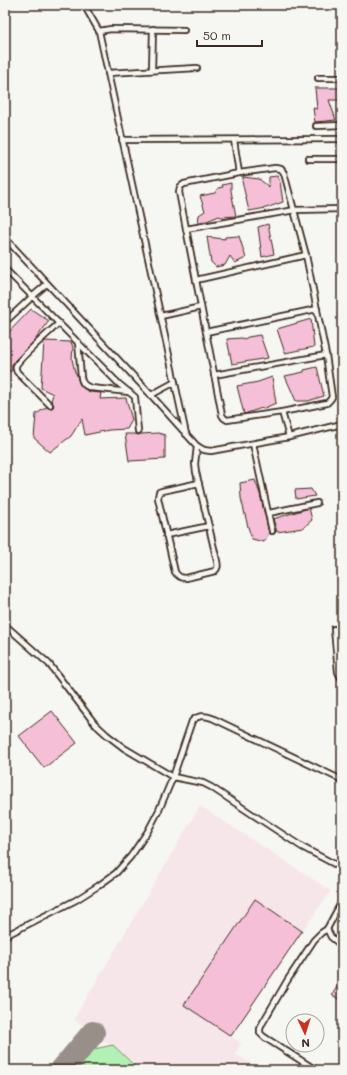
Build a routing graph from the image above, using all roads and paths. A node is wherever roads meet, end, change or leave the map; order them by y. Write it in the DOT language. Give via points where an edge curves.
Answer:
graph roads {
  1 [pos="84,5"];
  2 [pos="152,29"];
  3 [pos="184,30"];
  4 [pos="98,31"];
  5 [pos="197,68"];
  6 [pos="152,70"];
  7 [pos="108,73"];
  8 [pos="318,78"];
  9 [pos="342,78"];
  10 [pos="342,125"];
  11 [pos="316,126"];
  12 [pos="342,138"];
  13 [pos="122,140"];
  14 [pos="234,140"];
  15 [pos="308,159"];
  16 [pos="342,159"];
  17 [pos="239,173"];
  18 [pos="342,209"];
  19 [pos="295,210"];
  20 [pos="186,229"];
  21 [pos="5,238"];
  22 [pos="306,255"];
  23 [pos="5,269"];
  24 [pos="196,280"];
  25 [pos="47,284"];
  26 [pos="33,296"];
  27 [pos="201,307"];
  28 [pos="317,309"];
  29 [pos="161,316"];
  30 [pos="5,322"];
  31 [pos="59,323"];
  32 [pos="206,332"];
  33 [pos="78,342"];
  34 [pos="326,355"];
  35 [pos="214,375"];
  36 [pos="175,382"];
  37 [pos="129,392"];
  38 [pos="151,395"];
  39 [pos="50,405"];
  40 [pos="282,412"];
  41 [pos="342,424"];
  42 [pos="138,431"];
  43 [pos="186,434"];
  44 [pos="289,437"];
  45 [pos="253,444"];
  46 [pos="197,446"];
  47 [pos="199,483"];
  48 [pos="317,503"];
  49 [pos="269,513"];
  50 [pos="209,526"];
  51 [pos="272,531"];
  52 [pos="166,535"];
  53 [pos="5,625"];
  54 [pos="334,629"];
  55 [pos="342,680"];
  56 [pos="172,777"];
  57 [pos="342,780"];
  58 [pos="342,868"];
  59 [pos="342,901"];
  60 [pos="327,929"];
  61 [pos="5,936"];
  62 [pos="342,946"];
  63 [pos="316,1070"];
  1 -- 4 [label="lane"];
  2 -- 3 [label="lane"];
  2 -- 4 [label="lane"];
  2 -- 6 [label="lane"];
  4 -- 7 [label="lane"];
  5 -- 6 [label="lane"];
  6 -- 7 [label="lane"];
  7 -- 13 [label="lane"];
  8 -- 9 [label="lane"];
  10 -- 11 [label="lane"];
  12 -- 14 [label="lane"];
  13 -- 14 [label="lane"];
  13 -- 29 [label="lane"];
  14 -- 17 [label="lane"];
  15 -- 16 [label="lane"];
  17 -- 19 [label="lane" via="276,168 281,170"];
  17 -- 20 [label="lane" via="180,187"];
  18 -- 19 [label="lane"];
  19 -- 20 [label="lane"];
  19 -- 22 [label="lane"];
  20 -- 24 [label="lane"];
  21 -- 25 [label="lane"];
  22 -- 24 [label="lane"];
  22 -- 28 [label="lane"];
  23 -- 26 [label="lane"];
  24 -- 27 [label="lane"];
  25 -- 26 [label="lane"];
  25 -- 38 [label="lane"];
  26 -- 30 [label="lane"];
  26 -- 31 [label="lane"];
  27 -- 29 [label="lane"];
  27 -- 32 [label="lane"];
  28 -- 32 [label="lane"];
  28 -- 34 [label="lane"];
  29 -- 36 [label="lane"];
  31 -- 33 [label="lane"];
  31 -- 39 [label="lane" via="16,366 17,372"];
  32 -- 35 [label="lane"];
  33 -- 37 [label="lane"];
  33 -- 37 [label="lane" via="81,377 86,387"];
  34 -- 35 [label="lane"];
  34 -- 40 [label="lane" via="332,397 330,400 327,403"];
  35 -- 40 [label="lane" via="224,418 228,420"];
  36 -- 38 [label="lane"];
  36 -- 43 [label="lane"];
  37 -- 42 [label="lane" via="136,400"];
  38 -- 43 [label="lane"];
  40 -- 44 [label="lane"];
  41 -- 44 [label="lane"];
  43 -- 46 [label="lane"];
  44 -- 45 [label="lane"];
  45 -- 46 [label="lane" via="211,451"];
  45 -- 49 [label="lane"];
  46 -- 47 [label="lane" via="195,464"];
  47 -- 50 [label="lane"];
  47 -- 52 [label="lane" via="159,492"];
  48 -- 49 [label="lane"];
  49 -- 51 [label="lane"];
  50 -- 52 [label="lane"];
  50 -- 52 [label="lane" via="217,569 186,578 178,576 175,572"];
  53 -- 56 [label="lane" via="48,664 95,724 107,735"];
  54 -- 55 [label="lane" via="338,672"];
  56 -- 57 [label="lane" via="192,721 206,716"];
  56 -- 58 [label="lane" via="207,785 302,847"];
  56 -- 61 [label="lane" via="148,831 116,873 76,900"];
  59 -- 60 [label="lane"];
  60 -- 62 [label="lane" via="331,937"];
  60 -- 63 [label="lane" via="314,940 283,987 260,1029 260,1034 264,1037"];
}
